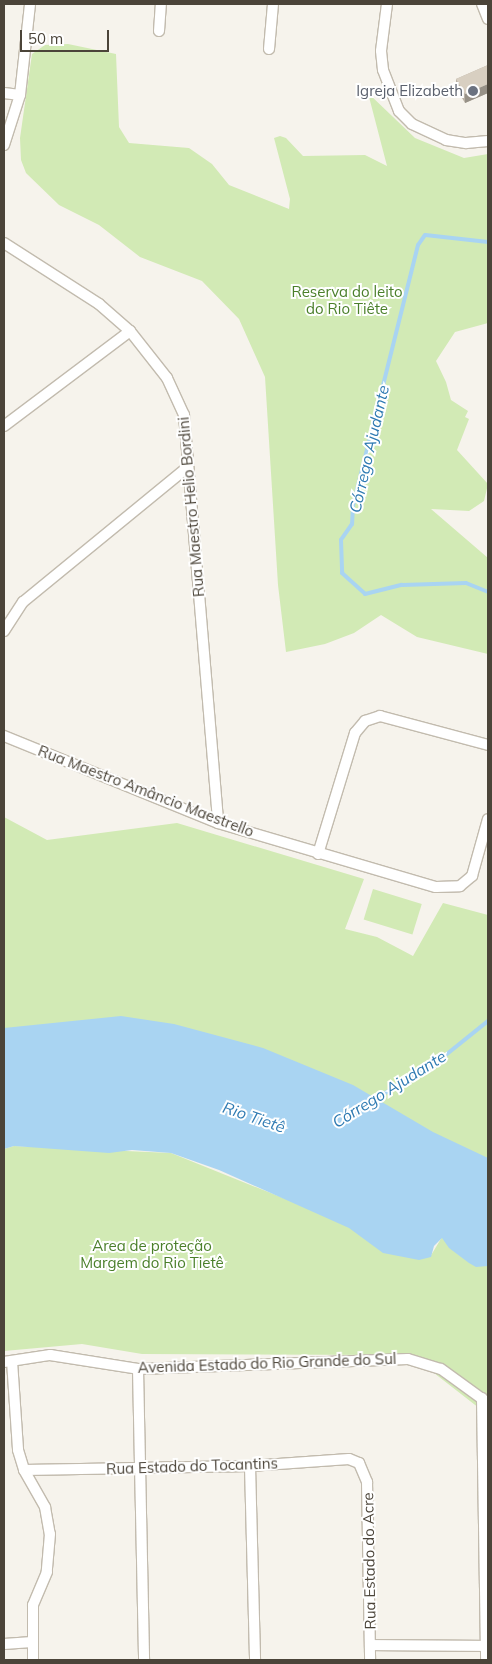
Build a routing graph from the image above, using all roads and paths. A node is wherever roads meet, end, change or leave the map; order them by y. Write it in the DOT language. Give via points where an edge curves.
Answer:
graph roads {
  1 [pos="30,4"];
  2 [pos="161,4"];
  3 [pos="273,4"];
  4 [pos="387,4"];
  5 [pos="482,4"];
  6 [pos="488,19"];
  7 [pos="159,31"];
  8 [pos="269,50"];
  9 [pos="4,93"];
  10 [pos="20,94"];
  11 [pos="488,142"];
  12 [pos="4,146"];
  13 [pos="4,243"];
  14 [pos="130,331"];
  15 [pos="4,426"];
  16 [pos="187,468"];
  17 [pos="4,631"];
  18 [pos="4,736"];
  19 [pos="488,745"];
  20 [pos="488,819"];
  21 [pos="218,823"];
  22 [pos="318,854"];
  23 [pos="8,1362"];
  24 [pos="138,1368"];
  25 [pos="485,1401"];
  26 [pos="359,1463"];
  27 [pos="250,1466"];
  28 [pos="140,1469"];
  29 [pos="24,1470"];
  30 [pos="32,1642"];
  31 [pos="4,1644"];
  32 [pos="370,1645"];
  33 [pos="487,1646"];
  34 [pos="32,1660"];
  35 [pos="144,1660"];
  36 [pos="255,1660"];
  37 [pos="370,1660"];
  38 [pos="486,1660"];
  1 -- 10 [label="street"];
  2 -- 7 [label="street"];
  3 -- 8 [label="street"];
  4 -- 11 [label="street" via="381,51 383,70 399,111 412,124 446,140"];
  5 -- 6 [label="street"];
  9 -- 10 [label="street"];
  10 -- 12 [label="street"];
  13 -- 14 [label="street, Rua Maestro Helio Bordini" via="99,304"];
  14 -- 15 [label="street"];
  14 -- 16 [label="street, Rua Maestro Helio Bordini" via="167,378 184,415"];
  16 -- 17 [label="street" via="23,602"];
  16 -- 21 [label="street, Rua Maestro Helio Bordini"];
  18 -- 21 [label="street, Rua Maestro Amâncio Maestrello"];
  19 -- 22 [label="street" via="380,716 365,721 355,733"];
  20 -- 22 [label="street, Rua Maestro Amâncio Maestrello" via="472,876 460,886 436,888"];
  21 -- 22 [label="street, Rua Maestro Amâncio Maestrello"];
  23 -- 24 [label="street, Avenida Estado do Rio Grande do Sul" via="50,1354"];
  23 -- 29 [label="street" via="18,1450"];
  24 -- 25 [label="street, Avenida Estado do Rio Grande do Sul" via="408,1359 441,1369"];
  24 -- 28 [label="street"];
  25 -- 33 [label="street"];
  26 -- 27 [label="street, Rua Estado do Tocantins" via="349,1459"];
  26 -- 32 [label="street, Rua Estado do Acre" via="367,1482"];
  27 -- 28 [label="street, Rua Estado do Tocantins"];
  27 -- 36 [label="street"];
  28 -- 29 [label="street, Rua Estado do Tocantins"];
  28 -- 35 [label="street"];
  29 -- 30 [label="street" via="45,1507 50,1534 47,1572 33,1605"];
  30 -- 31 [label="street"];
  30 -- 34 [label="street"];
  32 -- 33 [label="street"];
  32 -- 37 [label="street, Rua Estado do Acre"];
  33 -- 38 [label="street"];
}
